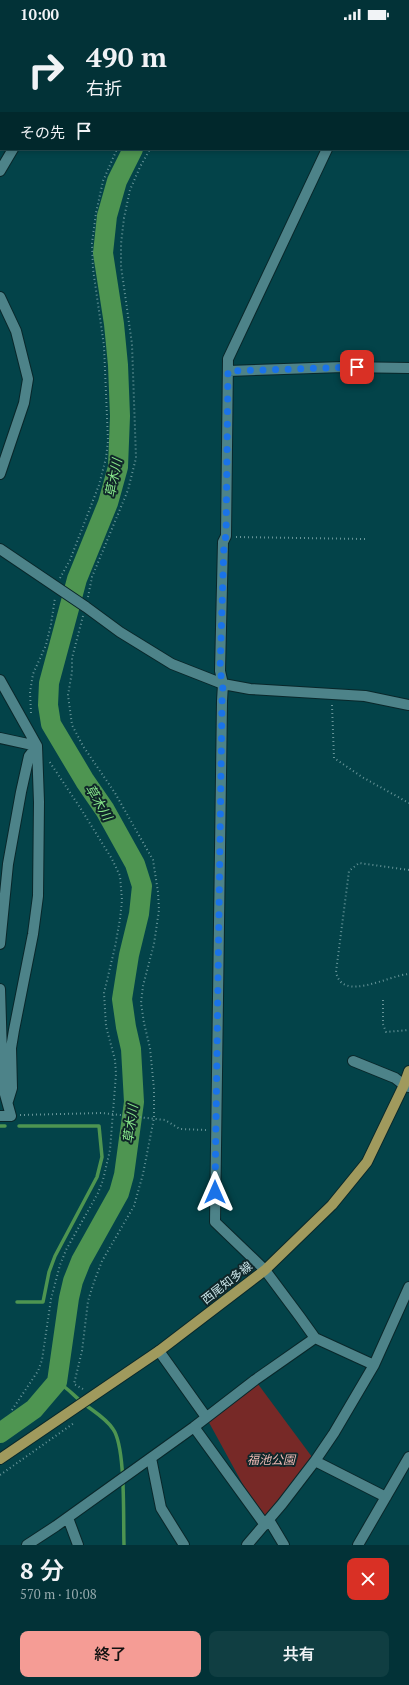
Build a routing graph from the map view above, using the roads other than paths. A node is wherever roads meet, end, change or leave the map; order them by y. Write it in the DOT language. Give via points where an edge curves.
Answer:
graph roads {
  1 [pos="12,150"];
  2 [pos="328,150"];
  3 [pos="0,171"];
  4 [pos="0,297"];
  5 [pos="409,368"];
  6 [pos="228,371"];
  7 [pos="0,474"];
  8 [pos="0,549"];
  9 [pos="0,680"];
  10 [pos="223,684"];
  11 [pos="409,705"];
  12 [pos="0,738"];
  13 [pos="37,746"];
  14 [pos="1,930"];
  15 [pos="0,944"];
  16 [pos="0,989"];
  17 [pos="353,1061"];
  18 [pos="409,1071"];
  19 [pos="407,1086"];
  20 [pos="8,1101"];
  21 [pos="0,1116"];
  22 [pos="265,1270"];
  23 [pos="409,1287"];
  24 [pos="315,1338"];
  25 [pos="158,1351"];
  26 [pos="374,1365"];
  27 [pos="206,1417"];
  28 [pos="194,1427"];
  29 [pos="409,1457"];
  30 [pos="151,1458"];
  31 [pos="0,1459"];
  32 [pos="316,1461"];
  33 [pos="386,1497"];
  34 [pos="68,1518"];
  35 [pos="267,1523"];
  36 [pos="27,1545"];
  37 [pos="78,1545"];
  38 [pos="184,1545"];
  39 [pos="247,1545"];
  40 [pos="284,1545"];
  41 [pos="358,1545"];
  1 -- 3 [label="street"];
  2 -- 6 [label="street" via="228,358"];
  4 -- 7 [label="street" via="16,331 28,379 24,403"];
  5 -- 6 [label="street" via="343,367"];
  6 -- 10 [label="street" via="220,671"];
  8 -- 10 [label="street" via="120,632 172,664"];
  9 -- 13 [label="street"];
  10 -- 11 [label="street" via="250,689 365,696"];
  10 -- 22 [label="street" via="214,1222"];
  12 -- 13 [label="street"];
  13 -- 14 [label="street" via="29,756 21,792 8,864"];
  13 -- 20 [label="street" via="40,802 38,896 11,1048 12,1088"];
  14 -- 15 [label="street"];
  16 -- 20 [label="street" via="3,1088"];
  17 -- 19 [label="street" via="395,1078"];
  18 -- 19 [label="main road, 西尾知多線"];
  19 -- 22 [label="main road, 西尾知多線" via="367,1162 332,1205"];
  20 -- 21 [label="street" via="11,1116"];
  22 -- 24 [label="street"];
  22 -- 25 [label="main road, 西尾知多線"];
  23 -- 26 [label="street"];
  24 -- 26 [label="street"];
  24 -- 27 [label="street"];
  25 -- 27 [label="street"];
  25 -- 31 [label="main road, 西尾知多線"];
  26 -- 32 [label="street"];
  27 -- 28 [label="street"];
  28 -- 30 [label="street"];
  28 -- 35 [label="street"];
  29 -- 33 [label="street"];
  30 -- 34 [label="street"];
  30 -- 38 [label="street" via="161,1508"];
  32 -- 33 [label="street"];
  32 -- 35 [label="street"];
  33 -- 41 [label="street"];
  34 -- 36 [label="street"];
  34 -- 37 [label="street"];
  35 -- 39 [label="street"];
  35 -- 40 [label="street"];
}
